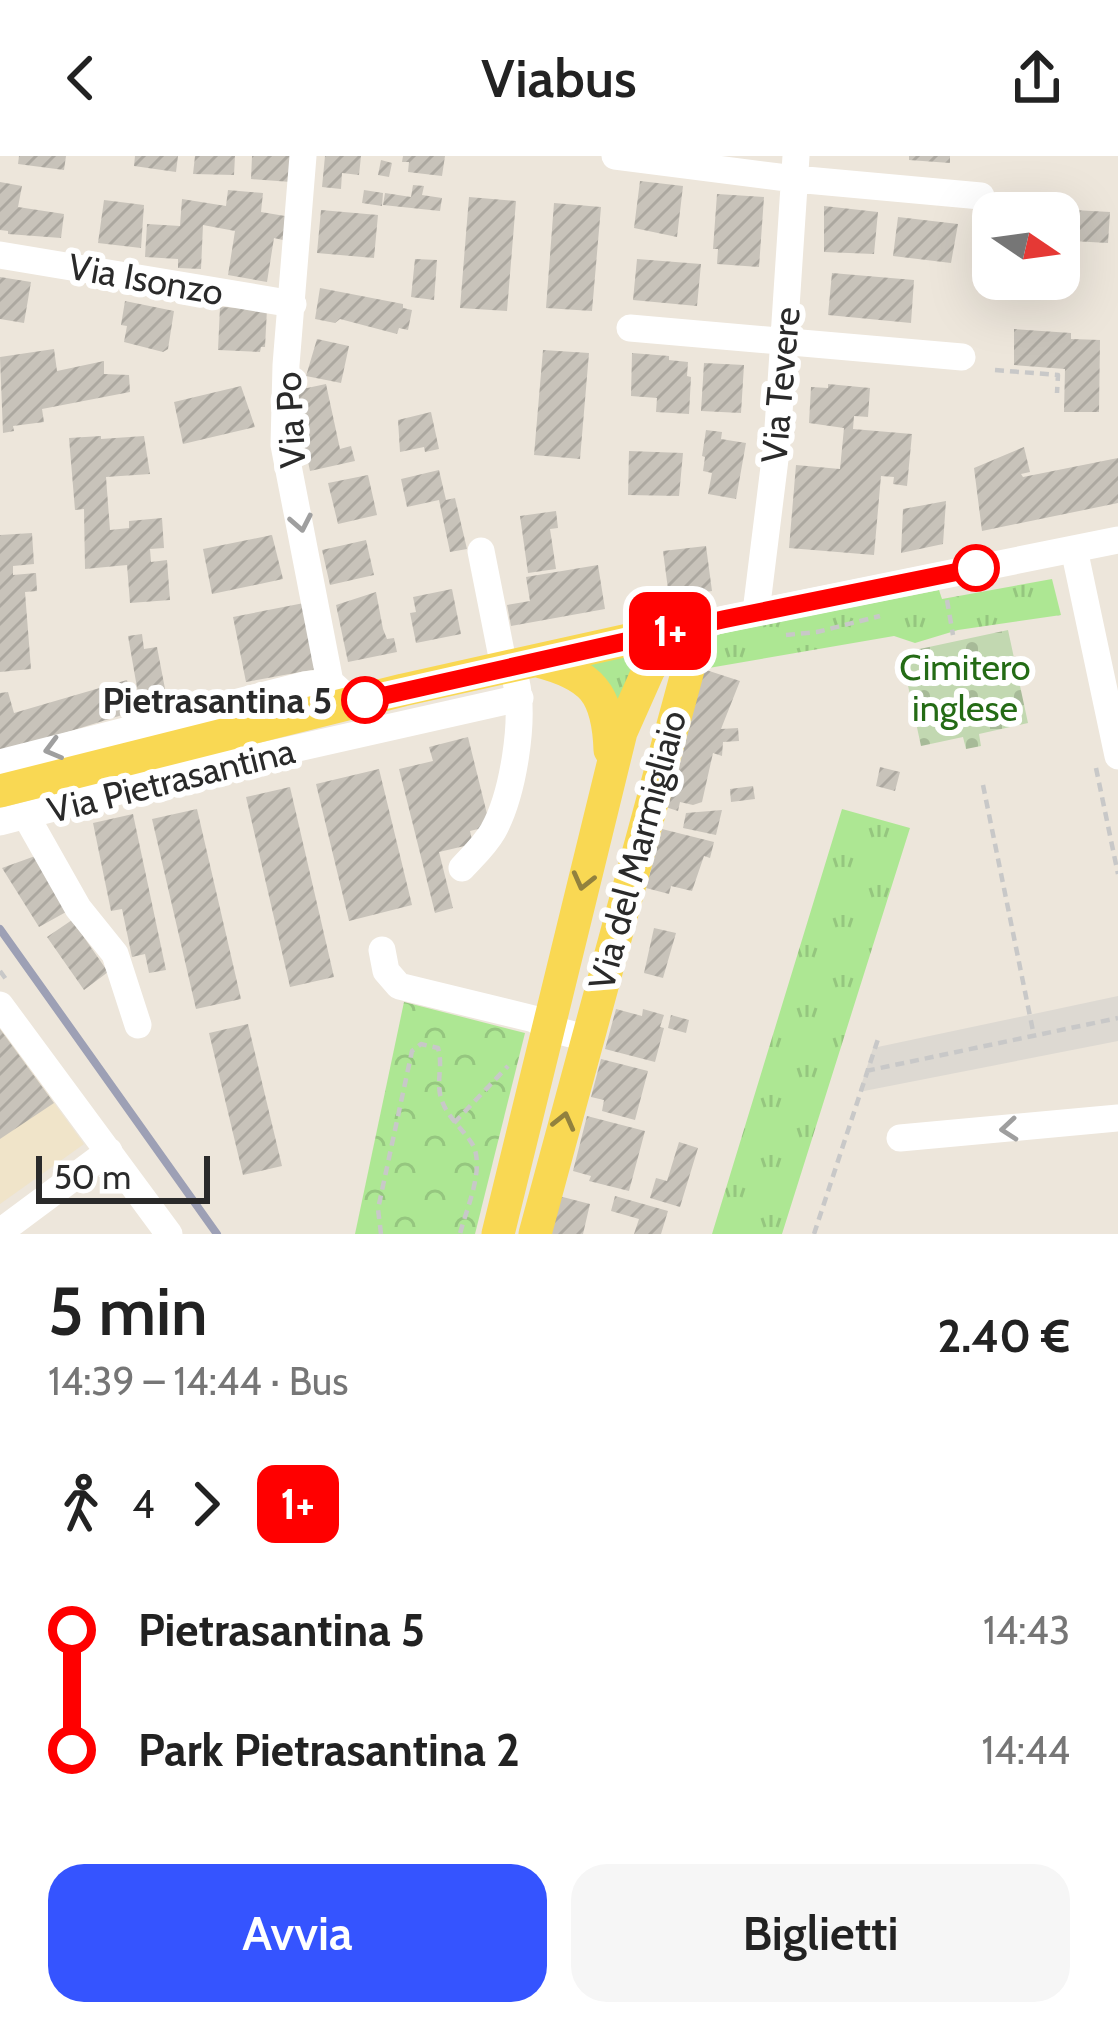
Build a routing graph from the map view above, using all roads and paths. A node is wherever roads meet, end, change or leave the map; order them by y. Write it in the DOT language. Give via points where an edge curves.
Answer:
graph roads {
  1 [pos="303,156"];
  2 [pos="615,156"];
  3 [pos="796,168"];
  4 [pos="972,194"];
  5 [pos="0,254"];
  6 [pos="292,304"];
  7 [pos="630,328"];
  8 [pos="785,343"];
  9 [pos="962,357"];
  10 [pos="995,370"];
  11 [pos="1057,393"];
  12 [pos="1118,540"];
  13 [pos="1074,549"];
  14 [pos="481,551"];
  15 [pos="946,594"];
  16 [pos="756,612"];
  17 [pos="1118,616"];
  18 [pos="1089,622"];
  19 [pos="682,628"];
  20 [pos="953,634"];
  21 [pos="518,673"];
  22 [pos="342,692"];
  23 [pos="407,705"];
  24 [pos="1118,756"];
  25 [pos="0,763"];
  26 [pos="610,767"];
  27 [pos="983,785"];
  28 [pos="0,791"];
  29 [pos="13,819"];
  30 [pos="462,868"];
  31 [pos="382,950"];
  32 [pos="0,1005"];
  33 [pos="549,1018"];
  34 [pos="1118,1018"];
  35 [pos="138,1025"];
  36 [pos="588,1028"];
  37 [pos="879,1036"];
  38 [pos="1034,1036"];
  39 [pos="517,1067"];
  40 [pos="866,1071"];
  41 [pos="1118,1118"];
  42 [pos="454,1123"];
  43 [pos="900,1138"];
  44 [pos="109,1151"];
  45 [pos="0,1232"];
  46 [pos="169,1234"];
  47 [pos="381,1234"];
  48 [pos="460,1234"];
  49 [pos="498,1234"];
  50 [pos="535,1234"];
  51 [pos="814,1234"];
  1 -- 6 [label="street, Via Po"];
  2 -- 3 [label="street"];
  3 -- 4 [label="street"];
  3 -- 8 [label="street, Via Tevere"];
  5 -- 6 [label="street, Via Isonzo"];
  6 -- 22 [label="street, Via Po, one-way" via="284,445"];
  7 -- 8 [label="street"];
  8 -- 9 [label="street"];
  8 -- 16 [label="street, Via Tevere"];
  10 -- 11 [label="path" via="1058,375"];
  12 -- 13 [label="street, Via Pietrasantina"];
  13 -- 16 [label="street, Via Pietrasantina"];
  13 -- 18 [label="street"];
  14 -- 21 [label="street"];
  15 -- 20 [label="path"];
  16 -- 19 [label="street, Via Pietrasantina"];
  17 -- 18 [label="street"];
  18 -- 24 [label="street"];
  19 -- 21 [label="main road, Via Pietrasantina"];
  19 -- 26 [label="main road, Via del Marmigliaio" via="642,680"];
  19 -- 36 [label="main road, Via del Marmigliaio" via="692,655"];
  21 -- 23 [label="main road, Via Pietrasantina"];
  21 -- 26 [label="main road, Via del Marmigliaio" via="584,678 607,718"];
  21 -- 30 [label="street" via="520,723 500,816"];
  22 -- 23 [label="main road, Via Pietrasantina"];
  22 -- 25 [label="street, Via Pietrasantina, one-way" via="185,713"];
  22 -- 28 [label="main road, Via Pietrasantina"];
  23 -- 29 [label="street, Via Pietrasantina"];
  26 -- 33 [label="main road, Via del Marmigliaio, one-way"];
  27 -- 38 [label="path"];
  29 -- 35 [label="street" via="116,954"];
  31 -- 33 [label="street" via="399,986"];
  32 -- 44 [label="street"];
  33 -- 36 [label="street"];
  33 -- 49 [label="main road, Via del Marmigliaio"];
  34 -- 38 [label="path"];
  50 -- 36 [label="main road, Via del Marmigliaio, one-way"];
  37 -- 40 [label="path"];
  38 -- 40 [label="path"];
  39 -- 42 [label="path" via="509,1065"];
  40 -- 51 [label="path"];
  41 -- 43 [label="street, one-way"];
  42 -- 47 [label="path" via="438,1089 438,1048 421,1044 412,1052 378,1208"];
  42 -- 48 [label="path" via="478,1160"];
  44 -- 45 [label="street"];
  44 -- 46 [label="street"];
}
